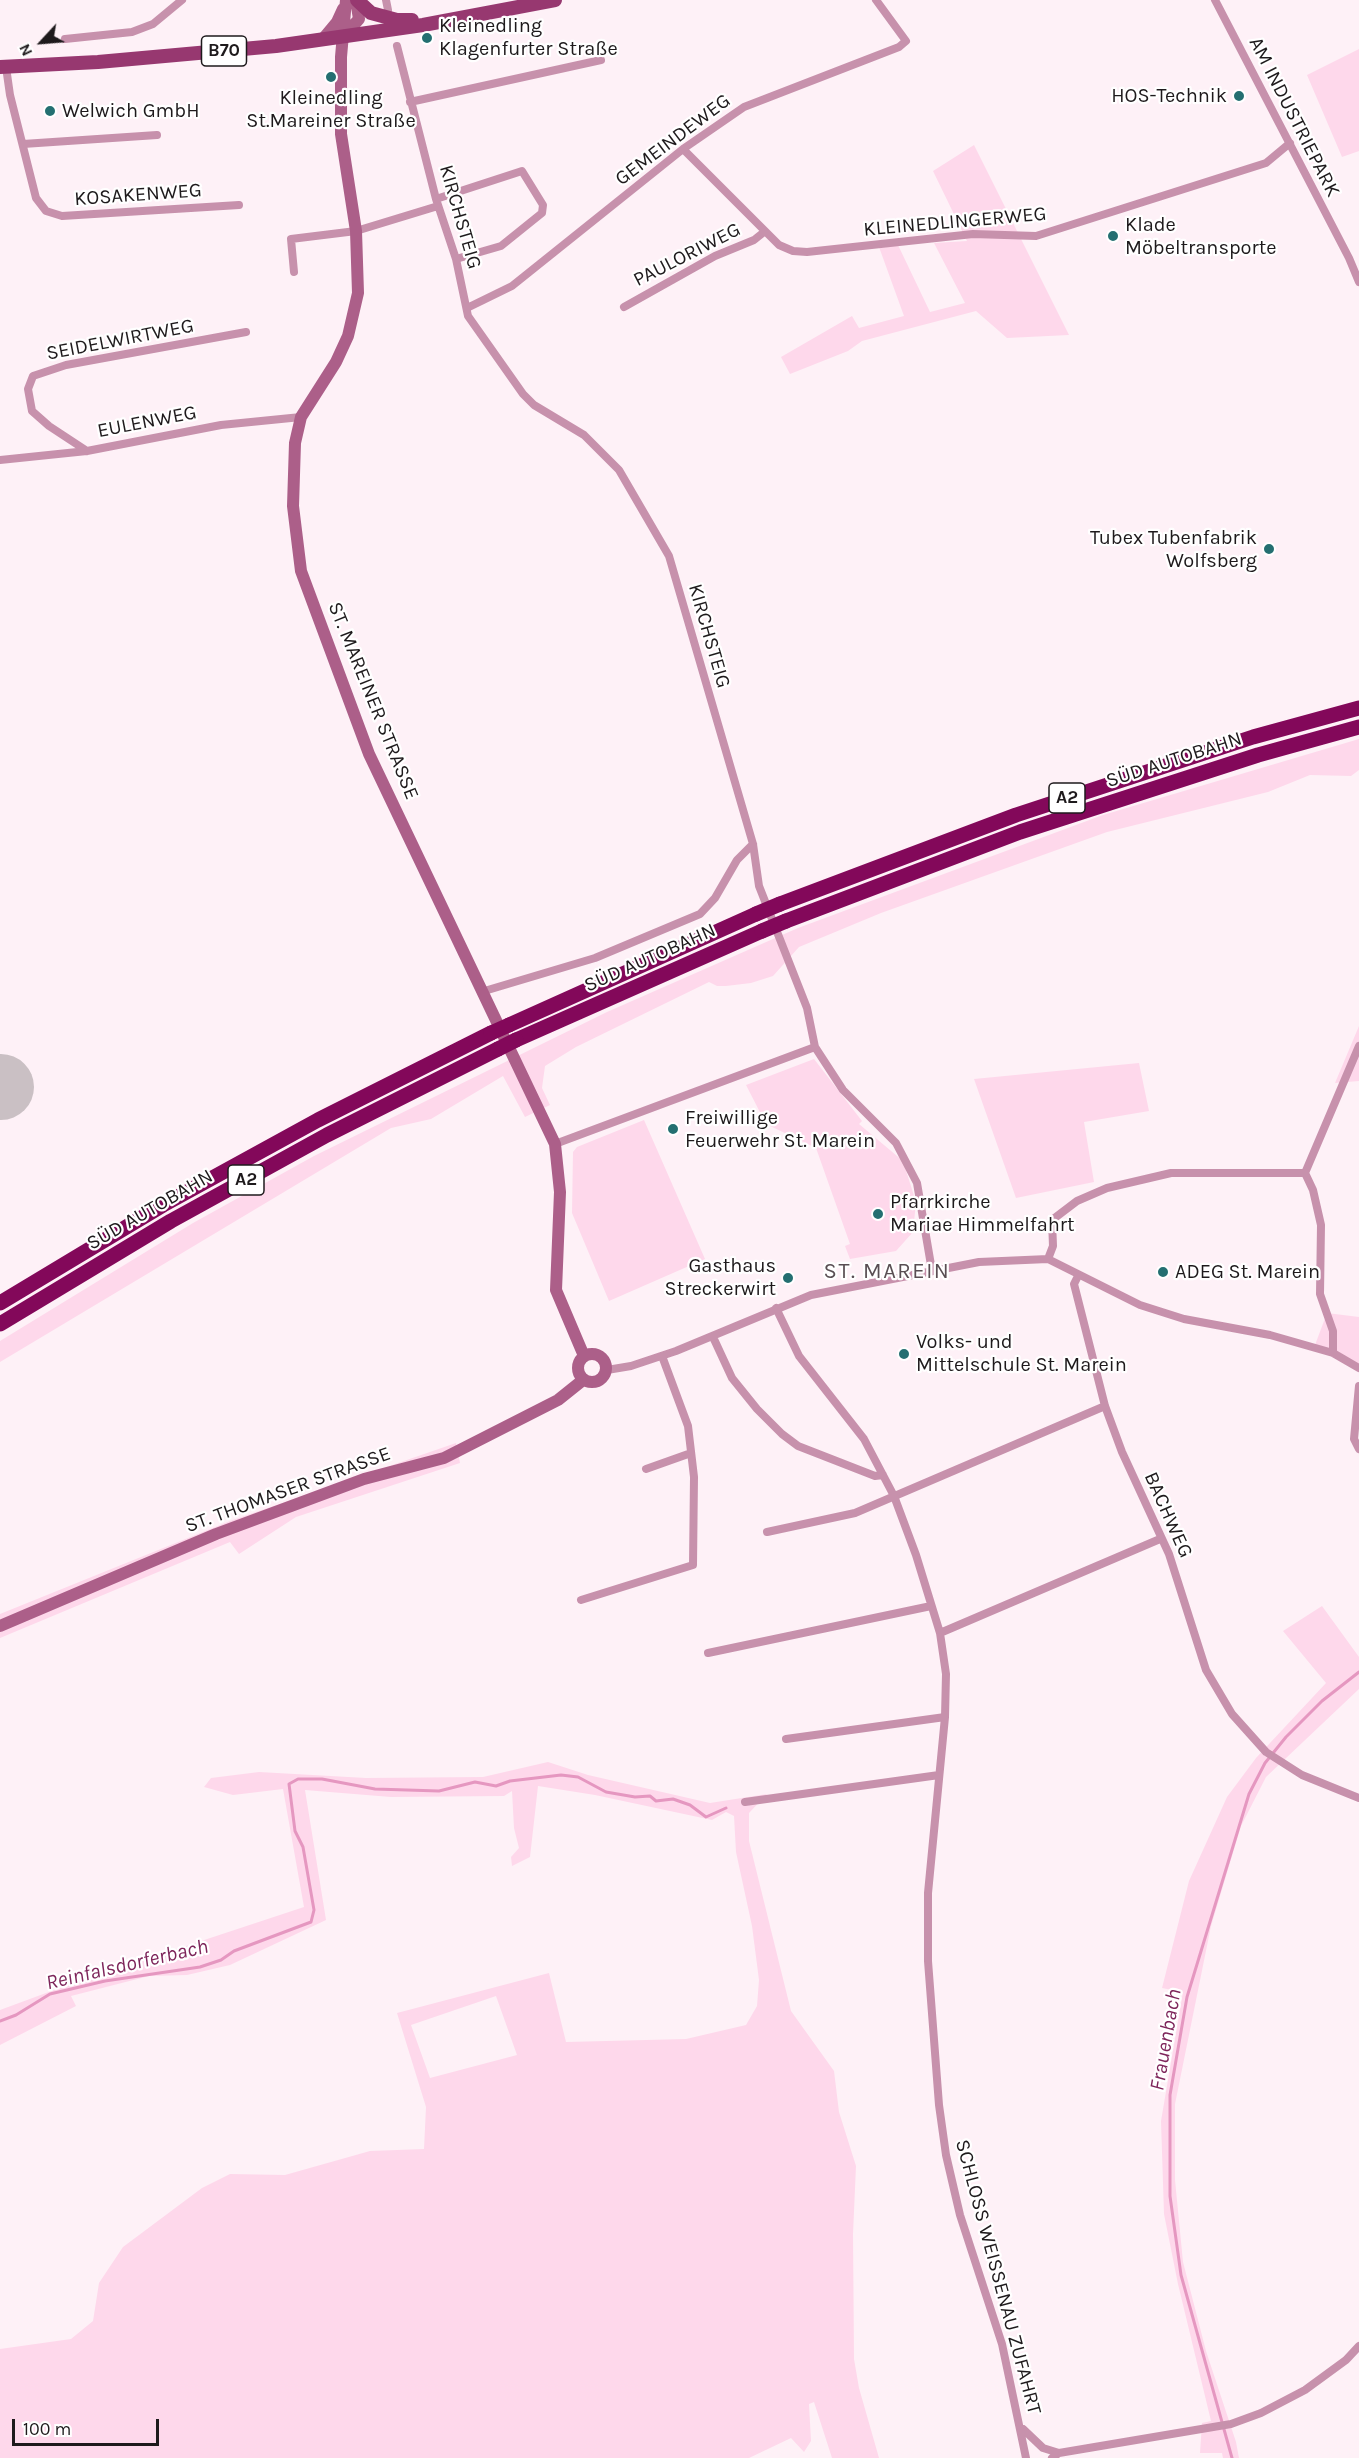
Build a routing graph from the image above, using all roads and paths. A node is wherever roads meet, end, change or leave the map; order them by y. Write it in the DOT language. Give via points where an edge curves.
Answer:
graph roads {
  1 [pos="182,0"];
  2 [pos="386,0"];
  3 [pos="555,0"];
  4 [pos="876,0"];
  5 [pos="1215,0"];
  6 [pos="351,1"];
  7 [pos="388,10"];
  8 [pos="447,21"];
  9 [pos="344,36"];
  10 [pos="65,39"];
  11 [pos="322,40"];
  12 [pos="397,46"];
  13 [pos="601,60"];
  14 [pos="3,67"];
  15 [pos="410,102"];
  16 [pos="157,135"];
  17 [pos="1290,143"];
  18 [pos="22,144"];
  19 [pos="683,149"];
  20 [pos="437,203"];
  21 [pos="240,205"];
  22 [pos="356,231"];
  23 [pos="764,232"];
  24 [pos="456,259"];
  25 [pos="294,272"];
  26 [pos="1359,282"];
  27 [pos="624,307"];
  28 [pos="467,308"];
  29 [pos="246,332"];
  30 [pos="301,417"];
  31 [pos="87,451"];
  32 [pos="0,460"];
  33 [pos="1359,708"];
  34 [pos="1359,727"];
  35 [pos="753,844"];
  36 [pos="481,992"];
  37 [pos="1359,1046"];
  38 [pos="815,1047"];
  39 [pos="555,1144"];
  40 [pos="1305,1173"];
  41 [pos="1048,1259"];
  42 [pos="932,1271"];
  43 [pos="1077,1276"];
  44 [pos="0,1303"];
  45 [pos="776,1308"];
  46 [pos="0,1324"];
  47 [pos="713,1337"];
  48 [pos="1333,1353"];
  49 [pos="584,1356"];
  50 [pos="662,1356"];
  51 [pos="1359,1368"];
  52 [pos="607,1370"];
  53 [pos="584,1380"];
  54 [pos="1359,1386"];
  55 [pos="1105,1406"];
  56 [pos="1359,1449"];
  57 [pos="691,1453"];
  58 [pos="646,1469"];
  59 [pos="883,1475"];
  60 [pos="894,1496"];
  61 [pos="767,1532"];
  62 [pos="1160,1539"];
  63 [pos="581,1600"];
  64 [pos="931,1606"];
  65 [pos="0,1626"];
  66 [pos="940,1633"];
  67 [pos="708,1653"];
  68 [pos="945,1717"];
  69 [pos="786,1739"];
  70 [pos="939,1775"];
  71 [pos="1359,1798"];
  72 [pos="745,1802"];
  73 [pos="1359,2346"];
  74 [pos="1020,2427"];
  75 [pos="1055,2455"];
  76 [pos="1026,2458"];
  1 -- 10 [label="street" via="153,24 132,32"];
  2 -- 7 [label="street"];
  3 -- 8 [label="main road, B70"];
  4 -- 19 [label="street, GEMEINDEWEG" via="906,41 899,47 751,103"];
  5 -- 17 [label="street, AM INDUSTRIEPARK"];
  6 -- 8 [label="main road" via="371,13 397,20"];
  6 -- 9 [label="main road, ST. MAREINER STRASSE"];
  6 -- 11 [label="main road"];
  8 -- 9 [label="main road, B70"];
  9 -- 11 [label="main road, B70"];
  9 -- 22 [label="main road, ST. MAREINER STRASSE" via="341,134"];
  11 -- 14 [label="main road, B70" via="98,62"];
  12 -- 15 [label="street, KIRCHSTEIG"];
  13 -- 15 [label="street"];
  14 -- 18 [label="street, KOSAKENWEG"];
  15 -- 20 [label="street, KIRCHSTEIG"];
  16 -- 18 [label="street"];
  17 -- 23 [label="street, KLEINEDLINGERWEG" via="1266,163 1036,236 973,234 807,252 786,249"];
  17 -- 26 [label="street, AM INDUSTRIEPARK"];
  18 -- 21 [label="street, KOSAKENWEG" via="36,198 53,215"];
  19 -- 23 [label="street, KLEINEDLINGERWEG"];
  19 -- 28 [label="street, GEMEINDEWEG" via="512,286"];
  20 -- 22 [label="street"];
  20 -- 24 [label="street, KIRCHSTEIG"];
  20 -- 24 [label="street" via="522,171 543,205 542,213 501,246"];
  22 -- 25 [label="street" via="291,239"];
  22 -- 30 [label="main road, ST. MAREINER STRASSE" via="358,293 354,317 336,362"];
  23 -- 27 [label="street, PAULORIWEG"];
  24 -- 28 [label="street, KIRCHSTEIG"];
  28 -- 35 [label="street, KIRCHSTEIG" via="486,345 523,394 584,435 619,470 669,556"];
  29 -- 31 [label="street, SEIDELWIRTWEG" via="66,365 33,376 28,389 33,411"];
  30 -- 31 [label="street, EULENWEG" via="221,425"];
  30 -- 36 [label="main road, ST. MAREINER STRASSE" via="293,464 293,506 301,571 369,754"];
  31 -- 32 [label="street, EULENWEG"];
  33 -- 44 [label="highway, SÜD AUTOBAHN / A2, bridge" via="1253,737 1016,815 756,914 491,1033 308,1125 163,1205"];
  34 -- 46 [label="highway, SÜD AUTOBAHN / A2, bridge" via="1258,755 1020,832 762,931 516,1040 327,1135 171,1221"];
  35 -- 36 [label="street" via="700,914 595,958"];
  35 -- 38 [label="street, KIRCHSTEIG" via="759,886 807,1008"];
  36 -- 39 [label="main road, ST. MAREINER STRASSE"];
  37 -- 40 [label="street"];
  38 -- 39 [label="street"];
  38 -- 42 [label="street, KIRCHSTEIG" via="843,1090 896,1143 917,1183"];
  39 -- 49 [label="main road, ST. MAREINER STRASSE" via="560,1192 556,1290"];
  40 -- 41 [label="street" via="1171,1173 1107,1188 1077,1201 1052,1220 1053,1246"];
  40 -- 48 [label="street" via="1321,1225 1320,1294 1333,1331"];
  41 -- 42 [label="street" via="979,1262"];
  41 -- 43 [label="street"];
  42 -- 45 [label="street" via="811,1295"];
  43 -- 48 [label="street" via="1140,1305 1184,1319 1270,1335"];
  43 -- 55 [label="street, BACHWEG" via="1074,1284"];
  45 -- 47 [label="street"];
  45 -- 59 [label="street, SCHLOSS WEISSENAU ZUFAHRT" via="799,1356 864,1439"];
  47 -- 50 [label="street"];
  47 -- 59 [label="street" via="732,1378 782,1434 798,1446 875,1476"];
  48 -- 51 [label="street"];
  49 -- 52 [label="main road" via="600,1356"];
  49 -- 53 [label="main road" via="578,1370"];
  50 -- 52 [label="street"];
  50 -- 57 [label="street" via="682,1405"];
  52 -- 53 [label="main road" via="600,1381"];
  53 -- 65 [label="main road, ST. THOMASER STRASSE" via="558,1400 444,1458 364,1479 216,1534"];
  54 -- 56 [label="street" via="1354,1439"];
  55 -- 60 [label="street"];
  55 -- 62 [label="street, BACHWEG"];
  57 -- 58 [label="street"];
  57 -- 63 [label="street" via="693,1565"];
  59 -- 60 [label="street, SCHLOSS WEISSENAU ZUFAHRT"];
  60 -- 61 [label="street" via="855,1513"];
  60 -- 64 [label="street, SCHLOSS WEISSENAU ZUFAHRT"];
  62 -- 66 [label="street"];
  62 -- 71 [label="street, BACHWEG" via="1179,1582 1206,1670 1232,1714 1266,1752 1302,1775"];
  64 -- 66 [label="street, SCHLOSS WEISSENAU ZUFAHRT"];
  64 -- 67 [label="street"];
  66 -- 68 [label="street, SCHLOSS WEISSENAU ZUFAHRT" via="946,1674"];
  68 -- 69 [label="street"];
  68 -- 70 [label="street, SCHLOSS WEISSENAU ZUFAHRT"];
  70 -- 72 [label="street"];
  70 -- 74 [label="street, SCHLOSS WEISSENAU ZUFAHRT" via="928,1893 928,1961 942,2125 960,2215 1002,2344"];
  73 -- 75 [label="street" via="1305,2390 1231,2424"];
  74 -- 75 [label="street"];
  74 -- 76 [label="street, SCHLOSS WEISSENAU ZUFAHRT"];
}
